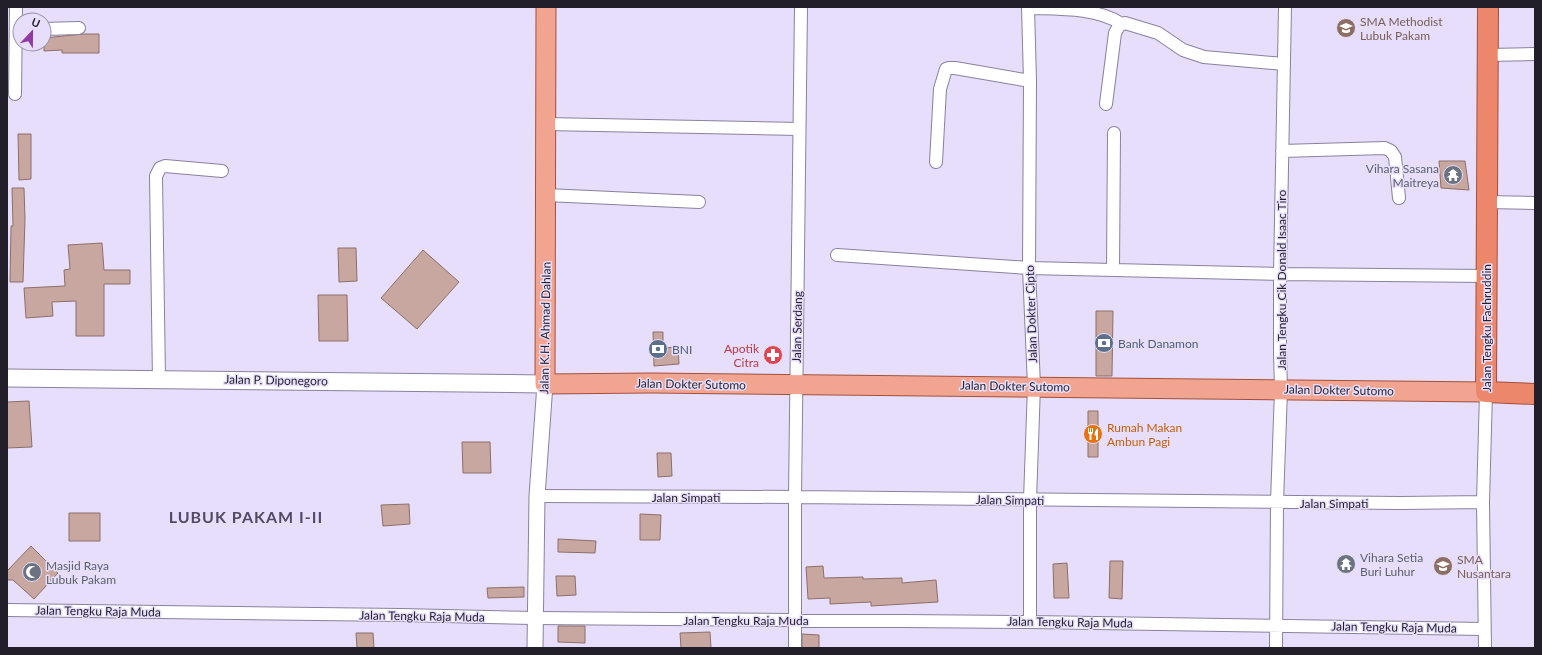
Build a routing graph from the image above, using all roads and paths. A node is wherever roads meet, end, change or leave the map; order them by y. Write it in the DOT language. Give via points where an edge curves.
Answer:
graph roads {
  1 [pos="546,7"];
  2 [pos="801,7"];
  3 [pos="1028,7"];
  4 [pos="1285,7"];
  5 [pos="1488,7"];
  6 [pos="1122,24"];
  7 [pos="79,28"];
  8 [pos="52,29"];
  9 [pos="17,52"];
  10 [pos="1535,54"];
  11 [pos="1488,55"];
  12 [pos="1284,64"];
  13 [pos="1030,80"];
  14 [pos="15,94"];
  15 [pos="1106,104"];
  16 [pos="546,124"];
  17 [pos="799,129"];
  18 [pos="1114,133"];
  19 [pos="1282,151"];
  20 [pos="936,162"];
  21 [pos="222,171"];
  22 [pos="546,195"];
  23 [pos="1399,198"];
  24 [pos="699,202"];
  25 [pos="1486,202"];
  26 [pos="1535,203"];
  27 [pos="837,255"];
  28 [pos="1029,268"];
  29 [pos="1113,269"];
  30 [pos="1280,274"];
  31 [pos="1486,276"];
  32 [pos="7,378"];
  33 [pos="159,380"];
  34 [pos="545,384"];
  35 [pos="796,385"];
  36 [pos="1034,386"];
  37 [pos="1281,390"];
  38 [pos="1486,392"];
  39 [pos="1535,394"];
  40 [pos="537,496"];
  41 [pos="795,497"];
  42 [pos="1030,500"];
  43 [pos="1277,502"];
  44 [pos="1482,502"];
  45 [pos="7,610"];
  46 [pos="534,618"];
  47 [pos="795,620"];
  48 [pos="1030,622"];
  49 [pos="1276,625"];
  50 [pos="1484,629"];
  51 [pos="535,648"];
  52 [pos="795,648"];
  53 [pos="1276,648"];
  54 [pos="1485,648"];
  1 -- 16 [label="main road, Jalan K.H. Ahmad Dahlan"];
  2 -- 17 [label="street, Jalan Serdang"];
  3 -- 6 [label="street" via="1088,12"];
  3 -- 13 [label="street, Jalan Dokter Cipto"];
  4 -- 12 [label="street, Jalan Tengku Cik Donald Isaac Tiro"];
  5 -- 11 [label="highway, Jalan Tengku Fachruddin"];
  6 -- 12 [label="street" via="1158,33 1182,50 1204,57"];
  6 -- 15 [label="street" via="1115,33"];
  7 -- 8 [label="street"];
  9 -- 14 [label="street"];
  10 -- 11 [label="street"];
  11 -- 25 [label="highway, Jalan Tengku Fachruddin"];
  12 -- 19 [label="street, Jalan Tengku Cik Donald Isaac Tiro"];
  13 -- 20 [label="street" via="955,68 946,69 940,89"];
  13 -- 28 [label="street, Jalan Dokter Cipto"];
  16 -- 17 [label="street"];
  16 -- 22 [label="main road, Jalan K.H. Ahmad Dahlan"];
  17 -- 35 [label="street, Jalan Serdang"];
  18 -- 29 [label="street"];
  19 -- 23 [label="street" via="1385,148 1395,157"];
  19 -- 30 [label="street, Jalan Tengku Cik Donald Isaac Tiro"];
  21 -- 33 [label="street" via="165,166 160,168 156,176"];
  22 -- 24 [label="street"];
  22 -- 34 [label="main road, Jalan K.H. Ahmad Dahlan"];
  25 -- 26 [label="street"];
  25 -- 31 [label="highway, Jalan Tengku Fachruddin"];
  27 -- 28 [label="street"];
  28 -- 29 [label="street"];
  28 -- 36 [label="street, Jalan Dokter Cipto"];
  29 -- 30 [label="street"];
  30 -- 31 [label="street"];
  30 -- 37 [label="street, Jalan Tengku Cik Donald Isaac Tiro"];
  31 -- 38 [label="highway, Jalan Tengku Fachruddin"];
  32 -- 33 [label="main road, Jalan P. Diponegoro"];
  33 -- 34 [label="main road, Jalan P. Diponegoro"];
  34 -- 35 [label="main road, Jalan Dokter Sutomo"];
  34 -- 40 [label="street, Jalan K.H. Ahmad Dahlan"];
  35 -- 36 [label="main road, Jalan Dokter Sutomo"];
  35 -- 41 [label="street, Jalan Serdang"];
  36 -- 37 [label="main road, Jalan Dokter Sutomo"];
  36 -- 42 [label="street, Jalan Dokter Cipto"];
  37 -- 38 [label="main road, Jalan Dokter Sutomo"];
  37 -- 43 [label="street, Jalan Tengku Cik Donald Isaac Tiro"];
  38 -- 39 [label="highway"];
  38 -- 44 [label="street, Jalan Tengku Fachruddin"];
  40 -- 41 [label="street, Jalan Simpati"];
  40 -- 46 [label="street, Jalan K.H. Ahmad Dahlan"];
  41 -- 42 [label="street, Jalan Simpati"];
  41 -- 47 [label="street, Jalan Serdang"];
  42 -- 43 [label="street, Jalan Simpati"];
  42 -- 48 [label="street, Jalan Dokter Cipto"];
  43 -- 44 [label="street, Jalan Simpati"];
  43 -- 49 [label="street, Jalan Tengku Cik Donald Isaac Tiro"];
  44 -- 50 [label="street, Jalan Tengku Fachruddin"];
  45 -- 46 [label="street, Jalan Tengku Raja Muda"];
  46 -- 47 [label="street, Jalan Tengku Raja Muda"];
  46 -- 51 [label="street, Jalan K.H. Ahmad Dahlan"];
  47 -- 48 [label="street, Jalan Tengku Raja Muda"];
  47 -- 52 [label="street, Jalan Serdang"];
  48 -- 49 [label="street, Jalan Tengku Raja Muda"];
  49 -- 50 [label="street, Jalan Tengku Raja Muda"];
  49 -- 53 [label="street, Jalan Tengku Cik Donald Isaac Tiro"];
  50 -- 54 [label="street, Jalan Tengku Fachruddin"];
}
